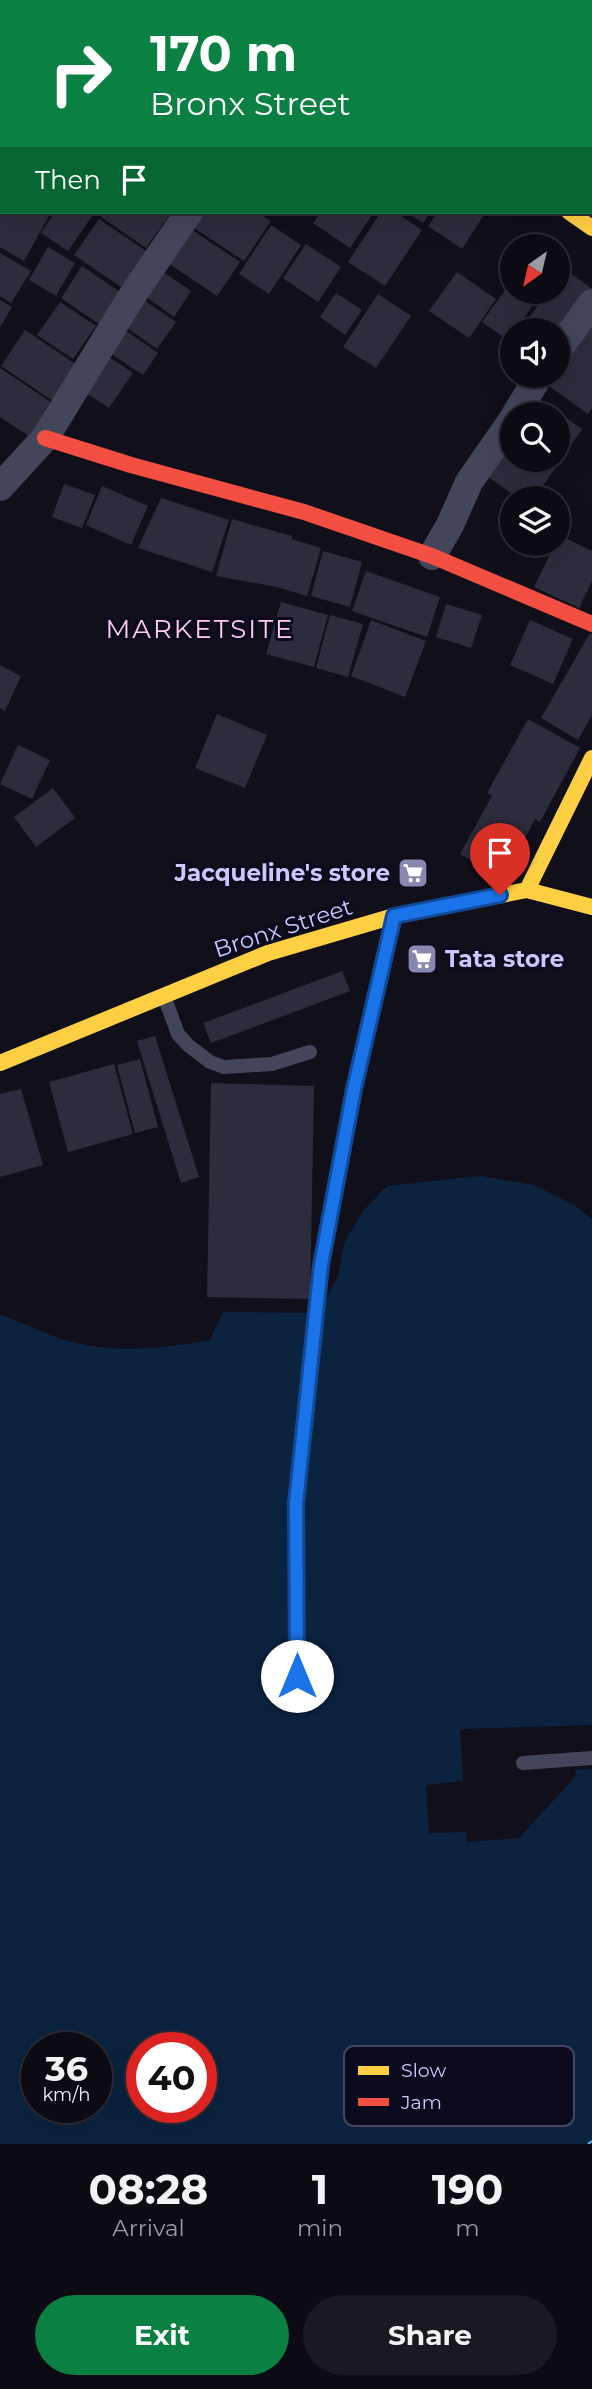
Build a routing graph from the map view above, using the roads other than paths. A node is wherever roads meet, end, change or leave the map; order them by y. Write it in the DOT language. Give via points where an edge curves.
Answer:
graph roads {
  1 [pos="188,214"];
  2 [pos="572,214"];
  3 [pos="592,228"];
  4 [pos="592,303"];
  5 [pos="570,333"];
  6 [pos="500,437"];
  7 [pos="45,438"];
  8 [pos="0,487"];
  9 [pos="432,556"];
  10 [pos="592,624"];
  11 [pos="592,758"];
  12 [pos="527,890"];
  13 [pos="592,907"];
  14 [pos="394,916"];
  15 [pos="164,995"];
  16 [pos="310,1052"];
  17 [pos="0,1063"];
  18 [pos="297,1676"];
  19 [pos="592,1758"];
  20 [pos="523,1762"];
  1 -- 7 [label="street"];
  2 -- 3 [label="street"];
  4 -- 5 [label="street"];
  6 -- 9 [label="street" via="469,482"];
  7 -- 8 [label="street"];
  7 -- 9 [label="street" via="304,512"];
  9 -- 10 [label="street"];
  11 -- 12 [label="street"];
  12 -- 13 [label="street, Bronx Street"];
  12 -- 14 [label="street, Bronx Street"];
  14 -- 15 [label="street, Bronx Street" via="268,953"];
  14 -- 18 [label="street" via="354,1089 321,1265 296,1503"];
  15 -- 16 [label="lane" via="178,1034 210,1062 224,1067 272,1064"];
  15 -- 17 [label="street, Bronx Street"];
  19 -- 20 [label="lane"];
}
